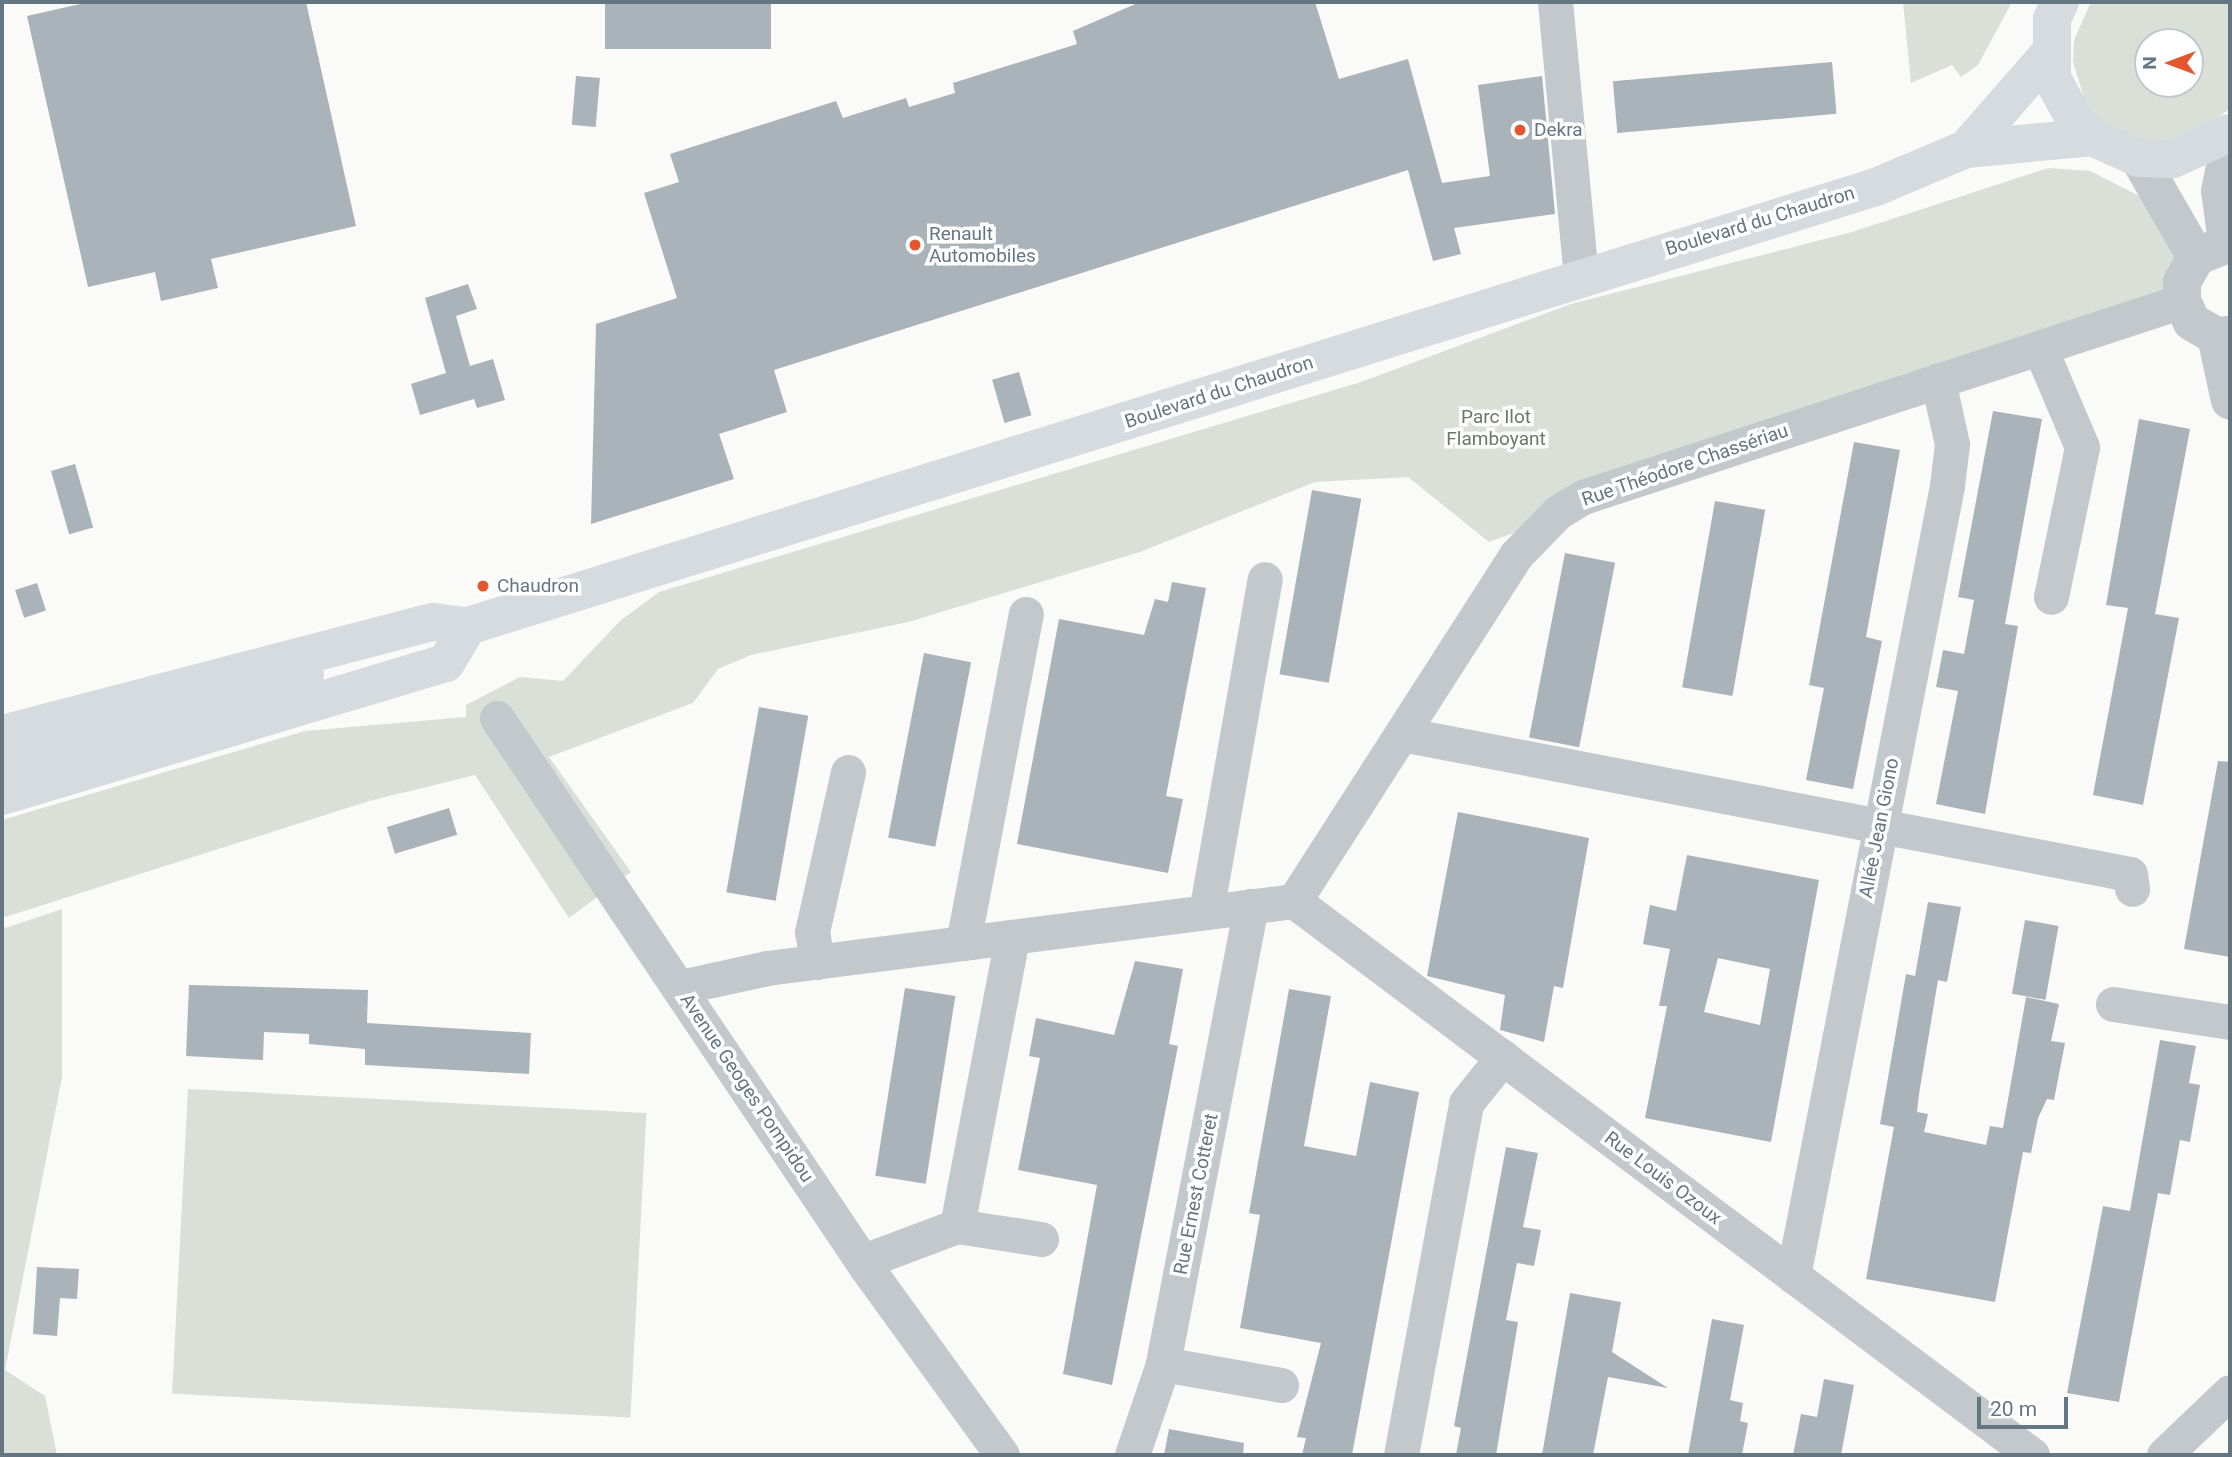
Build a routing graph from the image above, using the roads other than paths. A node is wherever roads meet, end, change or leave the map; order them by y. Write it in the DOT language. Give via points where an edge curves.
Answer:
graph roads {
  1 [pos="1555,2"];
  2 [pos="2060,2"];
  3 [pos="2049,54"];
  4 [pos="2230,133"];
  5 [pos="2092,137"];
  6 [pos="2230,144"];
  7 [pos="1966,149"];
  8 [pos="2139,158"];
  9 [pos="2218,247"];
  10 [pos="1581,275"];
  11 [pos="2182,302"];
  12 [pos="2223,336"];
  13 [pos="2040,348"];
  14 [pos="1938,381"];
  15 [pos="2230,401"];
  16 [pos="1265,579"];
  17 [pos="2051,597"];
  18 [pos="1026,614"];
  19 [pos="468,626"];
  20 [pos="497,718"];
  21 [pos="1402,733"];
  22 [pos="2,734"];
  23 [pos="2,764"];
  24 [pos="848,772"];
  25 [pos="2,796"];
  26 [pos="1879,825"];
  27 [pos="2132,889"];
  28 [pos="1294,901"];
  29 [pos="1251,906"];
  30 [pos="1206,912"];
  31 [pos="1012,937"];
  32 [pos="963,943"];
  33 [pos="817,962"];
  34 [pos="680,987"];
  35 [pos="2113,1004"];
  36 [pos="2230,1022"];
  37 [pos="1503,1057"];
  38 [pos="957,1226"];
  39 [pos="1041,1239"];
  40 [pos="866,1267"];
  41 [pos="1793,1276"];
  42 [pos="1163,1364"];
  43 [pos="1282,1385"];
  44 [pos="2230,1392"];
  45 [pos="1002,1455"];
  46 [pos="1132,1455"];
  47 [pos="1402,1455"];
  48 [pos="2032,1455"];
  49 [pos="2164,1455"];
  1 -- 10 [label="street"];
  2 -- 3 [label="main road"];
  3 -- 5 [label="main road" via="2062,100"];
  3 -- 7 [label="main road, Boulevard du Chaudron"];
  4 -- 8 [label="main road" via="2173,159"];
  5 -- 7 [label="main road, Boulevard du Chaudron"];
  5 -- 8 [label="main road"];
  6 -- 9 [label="street" via="2220,191"];
  7 -- 10 [label="main road, Boulevard du Chaudron" via="1875,187"];
  8 -- 9 [label="street"];
  9 -- 11 [label="street" via="2182,282"];
  10 -- 19 [label="main road, Boulevard du Chaudron"];
  11 -- 12 [label="street" via="2192,322"];
  11 -- 13 [label="street, Rue Théodore Chassériau"];
  12 -- 15 [label="street"];
  13 -- 14 [label="street, Rue Théodore Chassériau"];
  13 -- 17 [label="street" via="2082,447"];
  14 -- 21 [label="street, Rue Théodore Chassériau" via="1583,497 1558,512 1516,555"];
  14 -- 26 [label="street, Allée Jean Giono" via="1952,444 1947,486"];
  16 -- 30 [label="street"];
  18 -- 32 [label="street"];
  19 -- 22 [label="main road" via="433,622"];
  19 -- 23 [label="main road, Boulevard du Chaudron"];
  19 -- 25 [label="main road" via="446,663"];
  20 -- 34 [label="street, Avenue Geoges Pompidou"];
  21 -- 26 [label="street"];
  21 -- 28 [label="street, Rue Théodore Chassériau"];
  24 -- 33 [label="street" via="812,932"];
  26 -- 27 [label="street" via="2130,874"];
  26 -- 41 [label="street, Allée Jean Giono"];
  28 -- 29 [label="street"];
  28 -- 37 [label="street, Rue Louis Ozoux"];
  29 -- 30 [label="street"];
  29 -- 42 [label="street, Rue Ernest Cotteret"];
  30 -- 31 [label="street"];
  31 -- 32 [label="street"];
  31 -- 38 [label="street"];
  32 -- 33 [label="street"];
  33 -- 34 [label="street"];
  34 -- 40 [label="street, Avenue Geoges Pompidou"];
  35 -- 36 [label="street"];
  37 -- 41 [label="street, Rue Louis Ozoux"];
  37 -- 47 [label="street" via="1466,1103"];
  38 -- 39 [label="street"];
  38 -- 40 [label="street" via="872,1258"];
  40 -- 45 [label="street, Avenue Geoges Pompidou"];
  41 -- 48 [label="street, Rue Louis Ozoux"];
  42 -- 43 [label="street"];
  42 -- 46 [label="street, Rue Ernest Cotteret"];
  44 -- 49 [label="street"];
}
